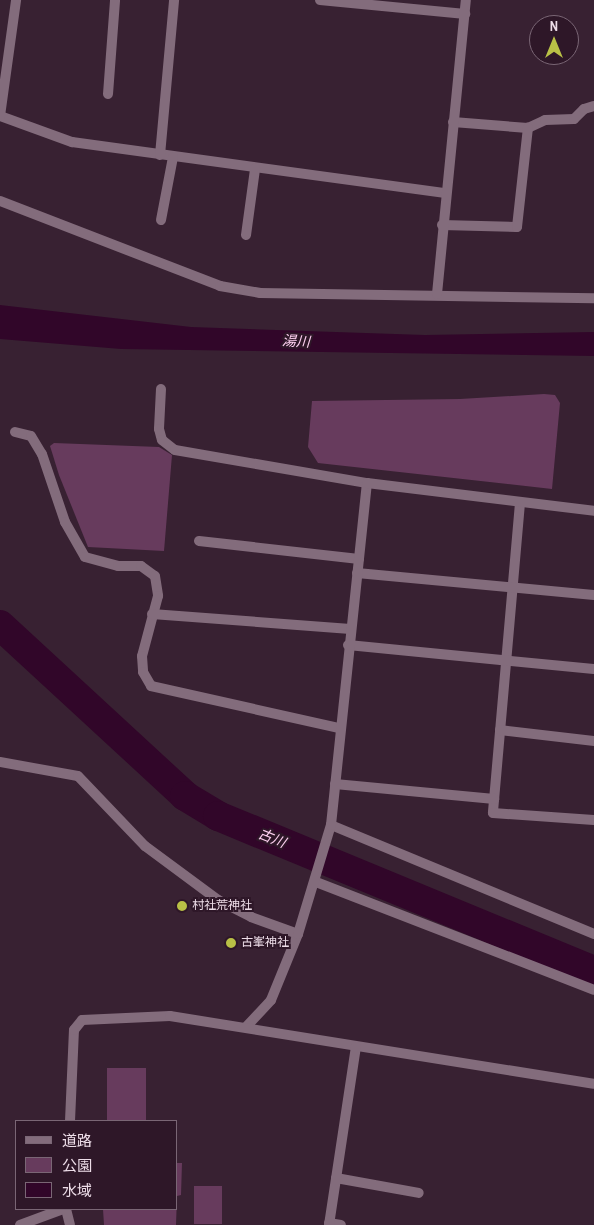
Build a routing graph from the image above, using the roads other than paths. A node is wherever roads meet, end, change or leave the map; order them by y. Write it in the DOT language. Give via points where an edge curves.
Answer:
graph roads {
  1 [pos="16,0"];
  2 [pos="115,0"];
  3 [pos="174,0"];
  4 [pos="320,0"];
  5 [pos="466,0"];
  6 [pos="465,14"];
  7 [pos="108,94"];
  8 [pos="594,106"];
  9 [pos="0,116"];
  10 [pos="453,122"];
  11 [pos="528,128"];
  12 [pos="160,155"];
  13 [pos="172,157"];
  14 [pos="255,169"];
  15 [pos="446,193"];
  16 [pos="0,201"];
  17 [pos="161,220"];
  18 [pos="442,225"];
  19 [pos="246,235"];
  20 [pos="436,294"];
  21 [pos="594,298"];
  22 [pos="161,389"];
  23 [pos="15,432"];
  24 [pos="367,483"];
  25 [pos="520,503"];
  26 [pos="594,511"];
  27 [pos="199,541"];
  28 [pos="358,559"];
  29 [pos="357,573"];
  30 [pos="512,586"];
  31 [pos="594,595"];
  32 [pos="152,614"];
  33 [pos="350,629"];
  34 [pos="348,646"];
  35 [pos="506,659"];
  36 [pos="594,669"];
  37 [pos="339,728"];
  38 [pos="500,730"];
  39 [pos="594,741"];
  40 [pos="0,762"];
  41 [pos="335,784"];
  42 [pos="494,799"];
  43 [pos="594,820"];
  44 [pos="331,825"];
  45 [pos="316,882"];
  46 [pos="298,934"];
  47 [pos="594,934"];
  48 [pos="594,990"];
  49 [pos="247,1026"];
  50 [pos="356,1047"];
  51 [pos="594,1084"];
  52 [pos="70,1120"];
  53 [pos="336,1178"];
  54 [pos="419,1193"];
  55 [pos="62,1210"];
  56 [pos="65,1210"];
  57 [pos="329,1224"];
  58 [pos="20,1225"];
  59 [pos="70,1225"];
  60 [pos="342,1225"];
  1 -- 9 [label="street"];
  2 -- 7 [label="street"];
  3 -- 12 [label="street"];
  4 -- 6 [label="street"];
  5 -- 6 [label="street"];
  6 -- 10 [label="street"];
  8 -- 11 [label="street" via="584,108 574,119 545,120"];
  9 -- 12 [label="street" via="72,142"];
  10 -- 11 [label="street"];
  10 -- 15 [label="street"];
  11 -- 18 [label="street" via="517,227"];
  12 -- 13 [label="street"];
  13 -- 14 [label="street"];
  13 -- 17 [label="street"];
  14 -- 15 [label="street"];
  14 -- 19 [label="street"];
  15 -- 18 [label="street"];
  16 -- 20 [label="street" via="220,286 260,293 328,296"];
  18 -- 20 [label="street"];
  20 -- 21 [label="street"];
  22 -- 24 [label="street" via="159,429 162,440 175,450"];
  23 -- 32 [label="street" via="31,436 42,454 65,522 84,557 118,566 141,566 155,576 158,596"];
  24 -- 25 [label="street"];
  24 -- 28 [label="street"];
  25 -- 26 [label="street"];
  25 -- 30 [label="street"];
  27 -- 28 [label="street"];
  28 -- 29 [label="street"];
  29 -- 30 [label="street"];
  29 -- 33 [label="street"];
  30 -- 31 [label="street"];
  30 -- 35 [label="street"];
  32 -- 33 [label="street"];
  32 -- 37 [label="street" via="142,656 143,672 150,686"];
  33 -- 34 [label="street"];
  34 -- 35 [label="street"];
  34 -- 37 [label="street"];
  35 -- 36 [label="street"];
  35 -- 38 [label="street"];
  37 -- 41 [label="street"];
  38 -- 39 [label="street"];
  38 -- 42 [label="street"];
  40 -- 46 [label="street" via="78,776 145,846 218,900 251,917"];
  41 -- 42 [label="street"];
  41 -- 44 [label="street"];
  42 -- 43 [label="street" via="493,814"];
  44 -- 45 [label="street"];
  44 -- 47 [label="street"];
  45 -- 46 [label="street"];
  45 -- 48 [label="street"];
  46 -- 49 [label="street" via="270,1000"];
  49 -- 50 [label="street"];
  49 -- 52 [label="street" via="170,1016 82,1020 74,1030"];
  50 -- 51 [label="street"];
  50 -- 53 [label="street"];
  53 -- 54 [label="street"];
  53 -- 57 [label="street"];
  55 -- 58 [label="street"];
  56 -- 59 [label="street"];
  57 -- 60 [label="street"];
}
